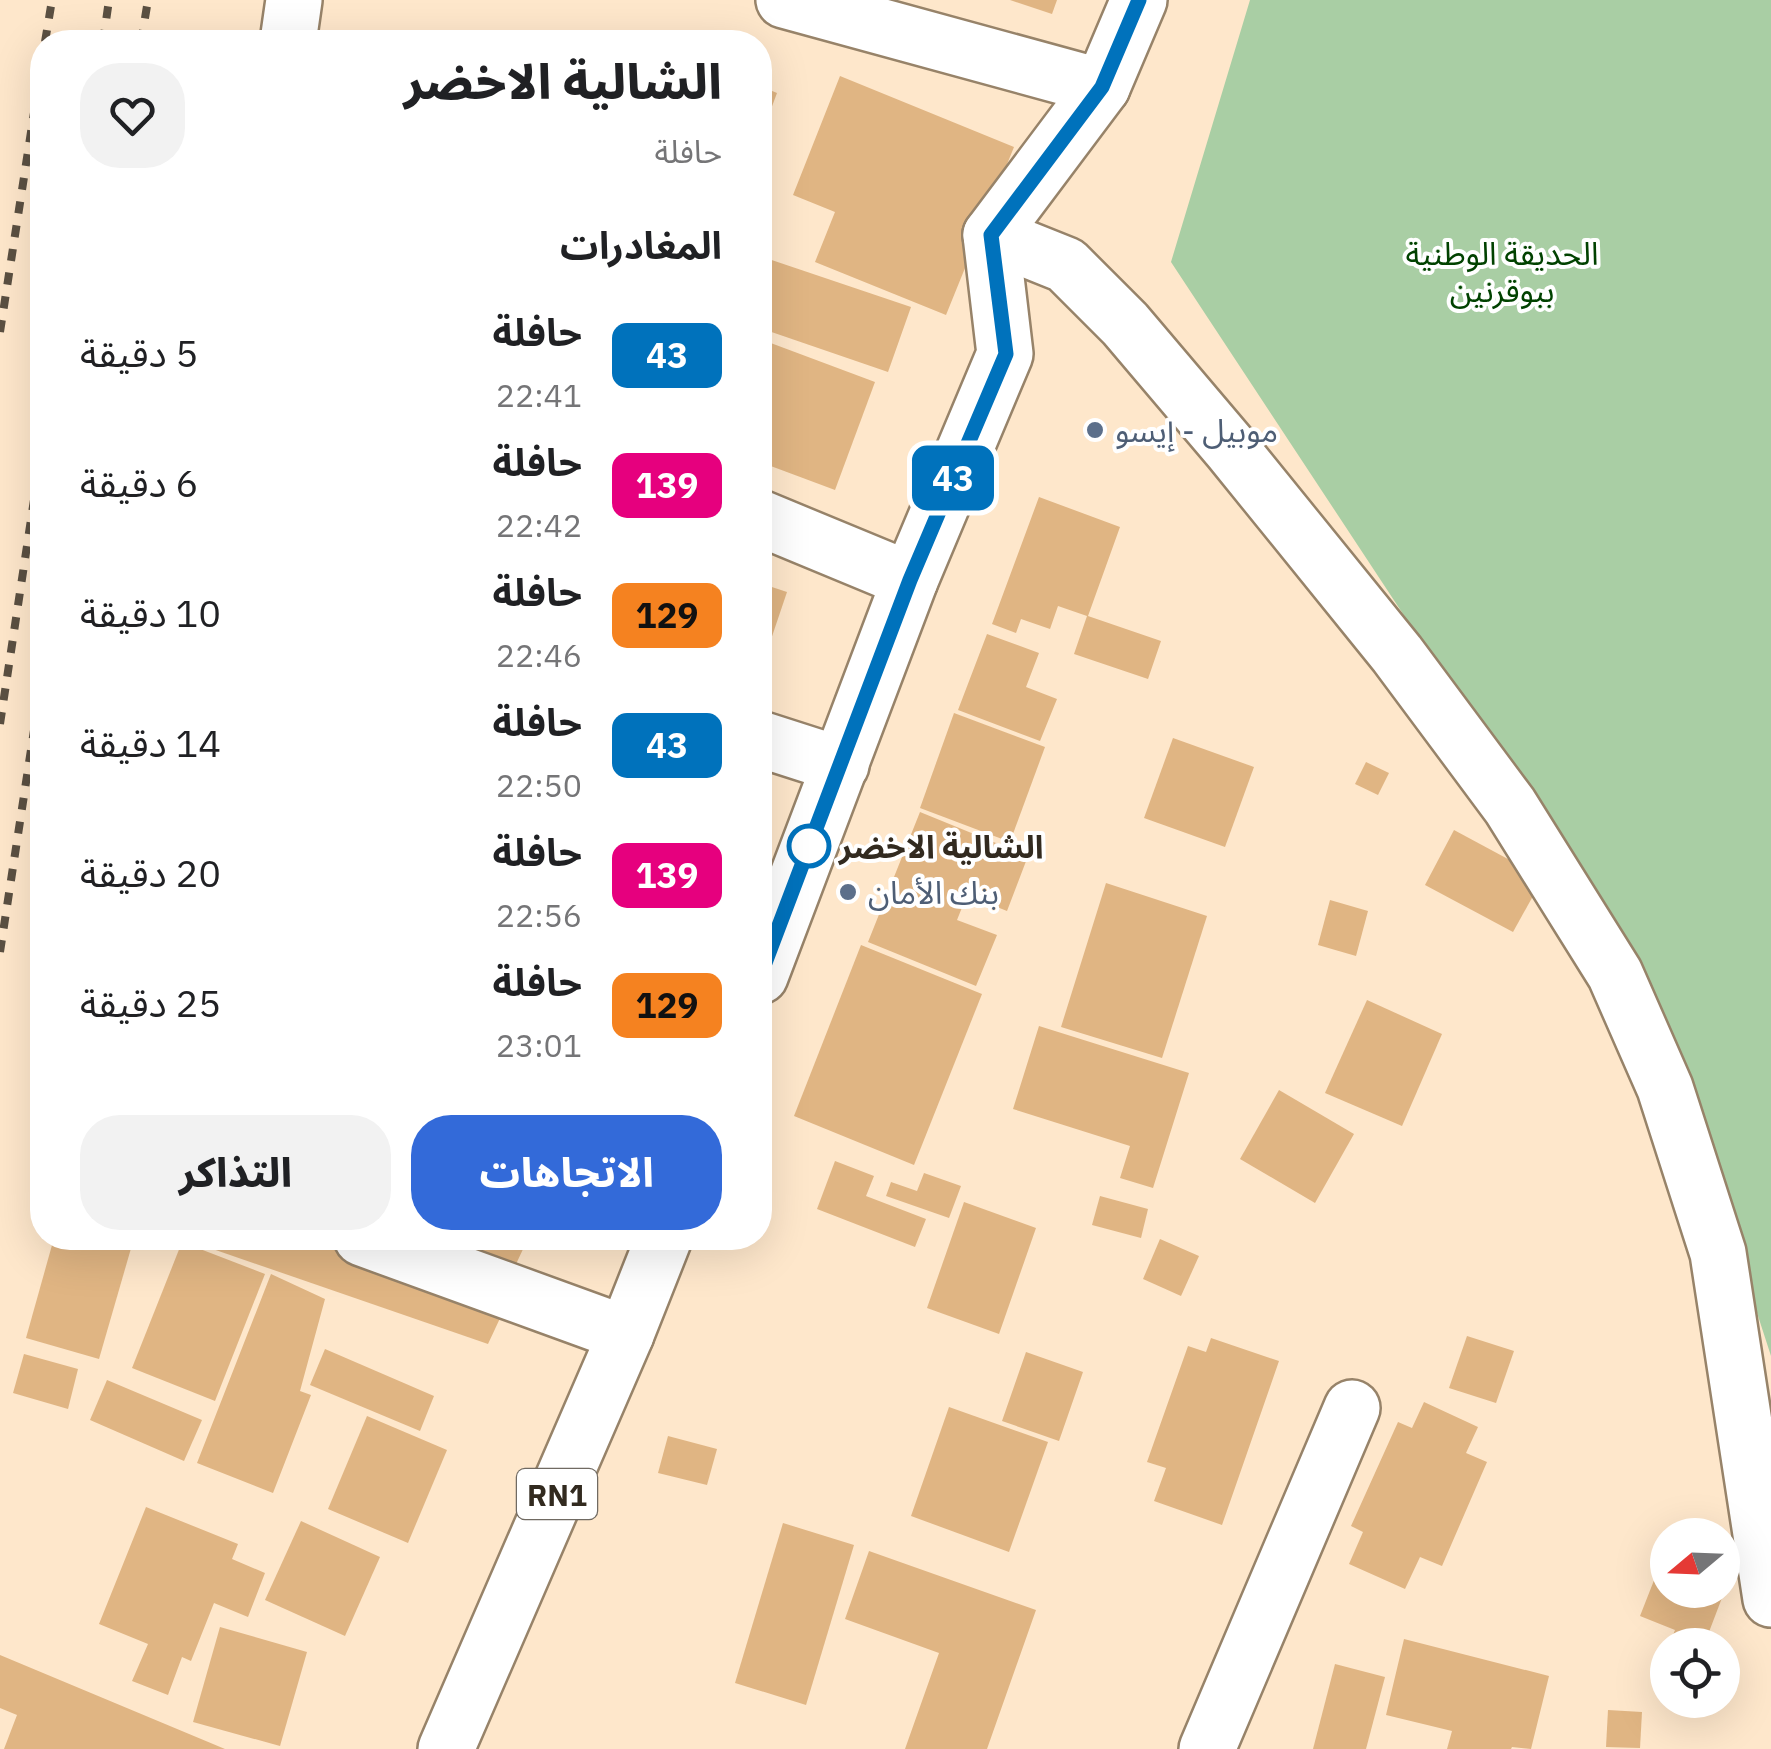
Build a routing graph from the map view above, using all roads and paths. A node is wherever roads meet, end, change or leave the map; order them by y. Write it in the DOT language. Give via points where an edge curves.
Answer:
graph roads {
  1 [pos="294,0"];
  2 [pos="784,0"];
  3 [pos="1139,0"];
  4 [pos="290,30"];
  5 [pos="1102,87"];
  6 [pos="991,235"];
  7 [pos="772,523"];
  8 [pos="910,580"];
  9 [pos="772,743"];
  10 [pos="841,764"];
  11 [pos="776,885"];
  12 [pos="395,1250"];
  13 [pos="659,1250"];
  14 [pos="626,1334"];
  15 [pos="1352,1408"];
  16 [pos="1771,1598"];
  17 [pos="446,1749"];
  18 [pos="1207,1749"];
  1 -- 4 [label="street"];
  2 -- 5 [label="street"];
  3 -- 5 [label="street"];
  5 -- 6 [label="street"];
  6 -- 8 [label="street" via="1006,354"];
  6 -- 16 [label="street" via="1066,265 1231,449 1510,806 1616,974 1666,1088 1718,1253"];
  7 -- 8 [label="street"];
  8 -- 10 [label="street"];
  9 -- 10 [label="street"];
  10 -- 11 [label="street"];
  12 -- 14 [label="street"];
  13 -- 14 [label="street, RN1"];
  14 -- 17 [label="street, RN1"];
  15 -- 18 [label="street"];
}
